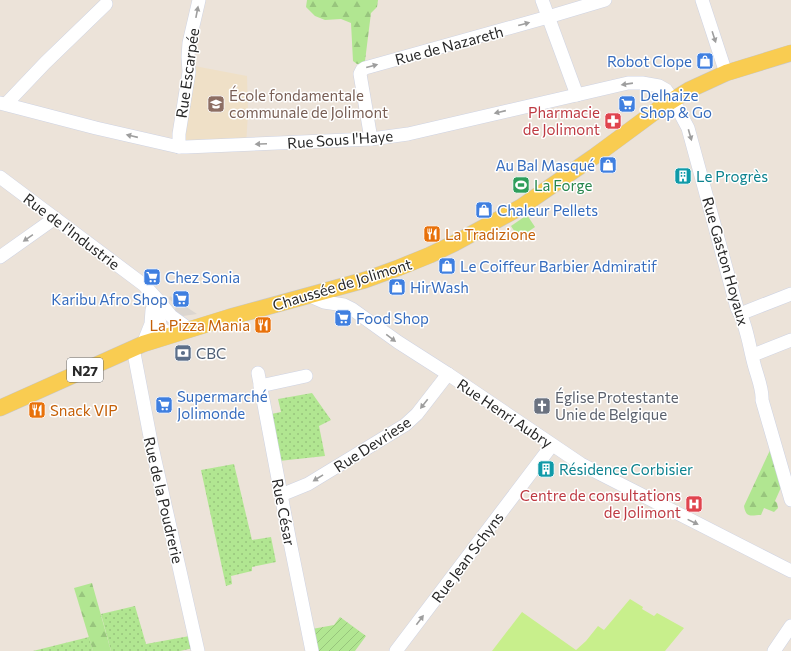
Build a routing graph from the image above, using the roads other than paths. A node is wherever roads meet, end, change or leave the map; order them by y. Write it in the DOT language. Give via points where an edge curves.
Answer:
graph roads {
  1 [pos="199,0"];
  2 [pos="542,0"];
  3 [pos="605,0"];
  4 [pos="702,0"];
  5 [pos="106,4"];
  6 [pos="548,18"];
  7 [pos="791,53"];
  8 [pos="726,73"];
  9 [pos="577,95"];
  10 [pos="674,100"];
  11 [pos="3,103"];
  12 [pos="371,139"];
  13 [pos="179,147"];
  14 [pos="0,177"];
  15 [pos="56,218"];
  16 [pos="0,257"];
  17 [pos="146,291"];
  18 [pos="791,294"];
  19 [pos="308,295"];
  20 [pos="740,314"];
  21 [pos="189,329"];
  22 [pos="171,335"];
  23 [pos="791,340"];
  24 [pos="138,346"];
  25 [pos="753,355"];
  26 [pos="448,374"];
  27 [pos="306,376"];
  28 [pos="0,408"];
  29 [pos="552,445"];
  30 [pos="281,495"];
  31 [pos="791,500"];
  32 [pos="791,571"];
  33 [pos="791,626"];
  34 [pos="198,651"];
  35 [pos="312,651"];
  36 [pos="396,651"];
  37 [pos="774,651"];
  13 -- 1 [label="street, Rue Escarpée, one-way" via="189,72 189,43"];
  2 -- 6 [label="street"];
  3 -- 6 [label="street, Rue de Nazareth"];
  4 -- 8 [label="street, one-way"];
  5 -- 11 [label="street"];
  6 -- 9 [label="street"];
  12 -- 6 [label="street, Rue de Nazareth, one-way" via="360,74 362,70"];
  7 -- 8 [label="main road, Chaussée de Jolimont / N27"];
  8 -- 10 [label="main road, Chaussée de Jolimont / N27"];
  10 -- 9 [label="street, Rue Sous l'Haye, one-way" via="659,86 642,83 628,83"];
  9 -- 12 [label="street, Rue Sous l'Haye, one-way" via="408,134"];
  10 -- 19 [label="main road, Chaussée de Jolimont / N27" via="533,198 472,234 366,280"];
  10 -- 20 [label="street, Rue Gaston Hoyaux, one-way" via="688,128"];
  13 -- 11 [label="street, Rue Sous l'Haye, one-way"];
  12 -- 13 [label="street, Rue Sous l'Haye, one-way"];
  14 -- 15 [label="street, Rue de l'Industrie"];
  15 -- 16 [label="street, one-way"];
  15 -- 17 [label="street, Rue de l'Industrie"];
  17 -- 21 [label="street, Rue de l'Industrie" via="157,299 171,316"];
  17 -- 22 [label="street, Rue de l'Industrie" via="158,315 161,328"];
  17 -- 24 [label="street" via="152,316 150,330"];
  18 -- 20 [label="street"];
  19 -- 21 [label="main road, Chaussée de Jolimont / N27"];
  19 -- 26 [label="street, Rue Henri Aubry, one-way" via="352,309"];
  20 -- 25 [label="street, Rue Gaston Hoyaux"];
  21 -- 22 [label="main road, N27"];
  22 -- 24 [label="main road, N27"];
  23 -- 25 [label="street"];
  24 -- 28 [label="main road, N27"];
  24 -- 34 [label="street, Rue de la Poudrerie" via="152,447"];
  25 -- 31 [label="street, Rue Gaston Hoyaux" via="762,400"];
  26 -- 29 [label="street, Rue Henri Aubry"];
  26 -- 30 [label="street, Rue Devriese, one-way" via="417,414 405,425 308,484"];
  27 -- 30 [label="street, Rue César" via="259,380"];
  29 -- 32 [label="street, Rue Henri Aubry, one-way" via="617,484"];
  36 -- 29 [label="street, Rue Jean Schyns, one-way"];
  30 -- 35 [label="street, Rue César"];
  33 -- 37 [label="street"];
}
